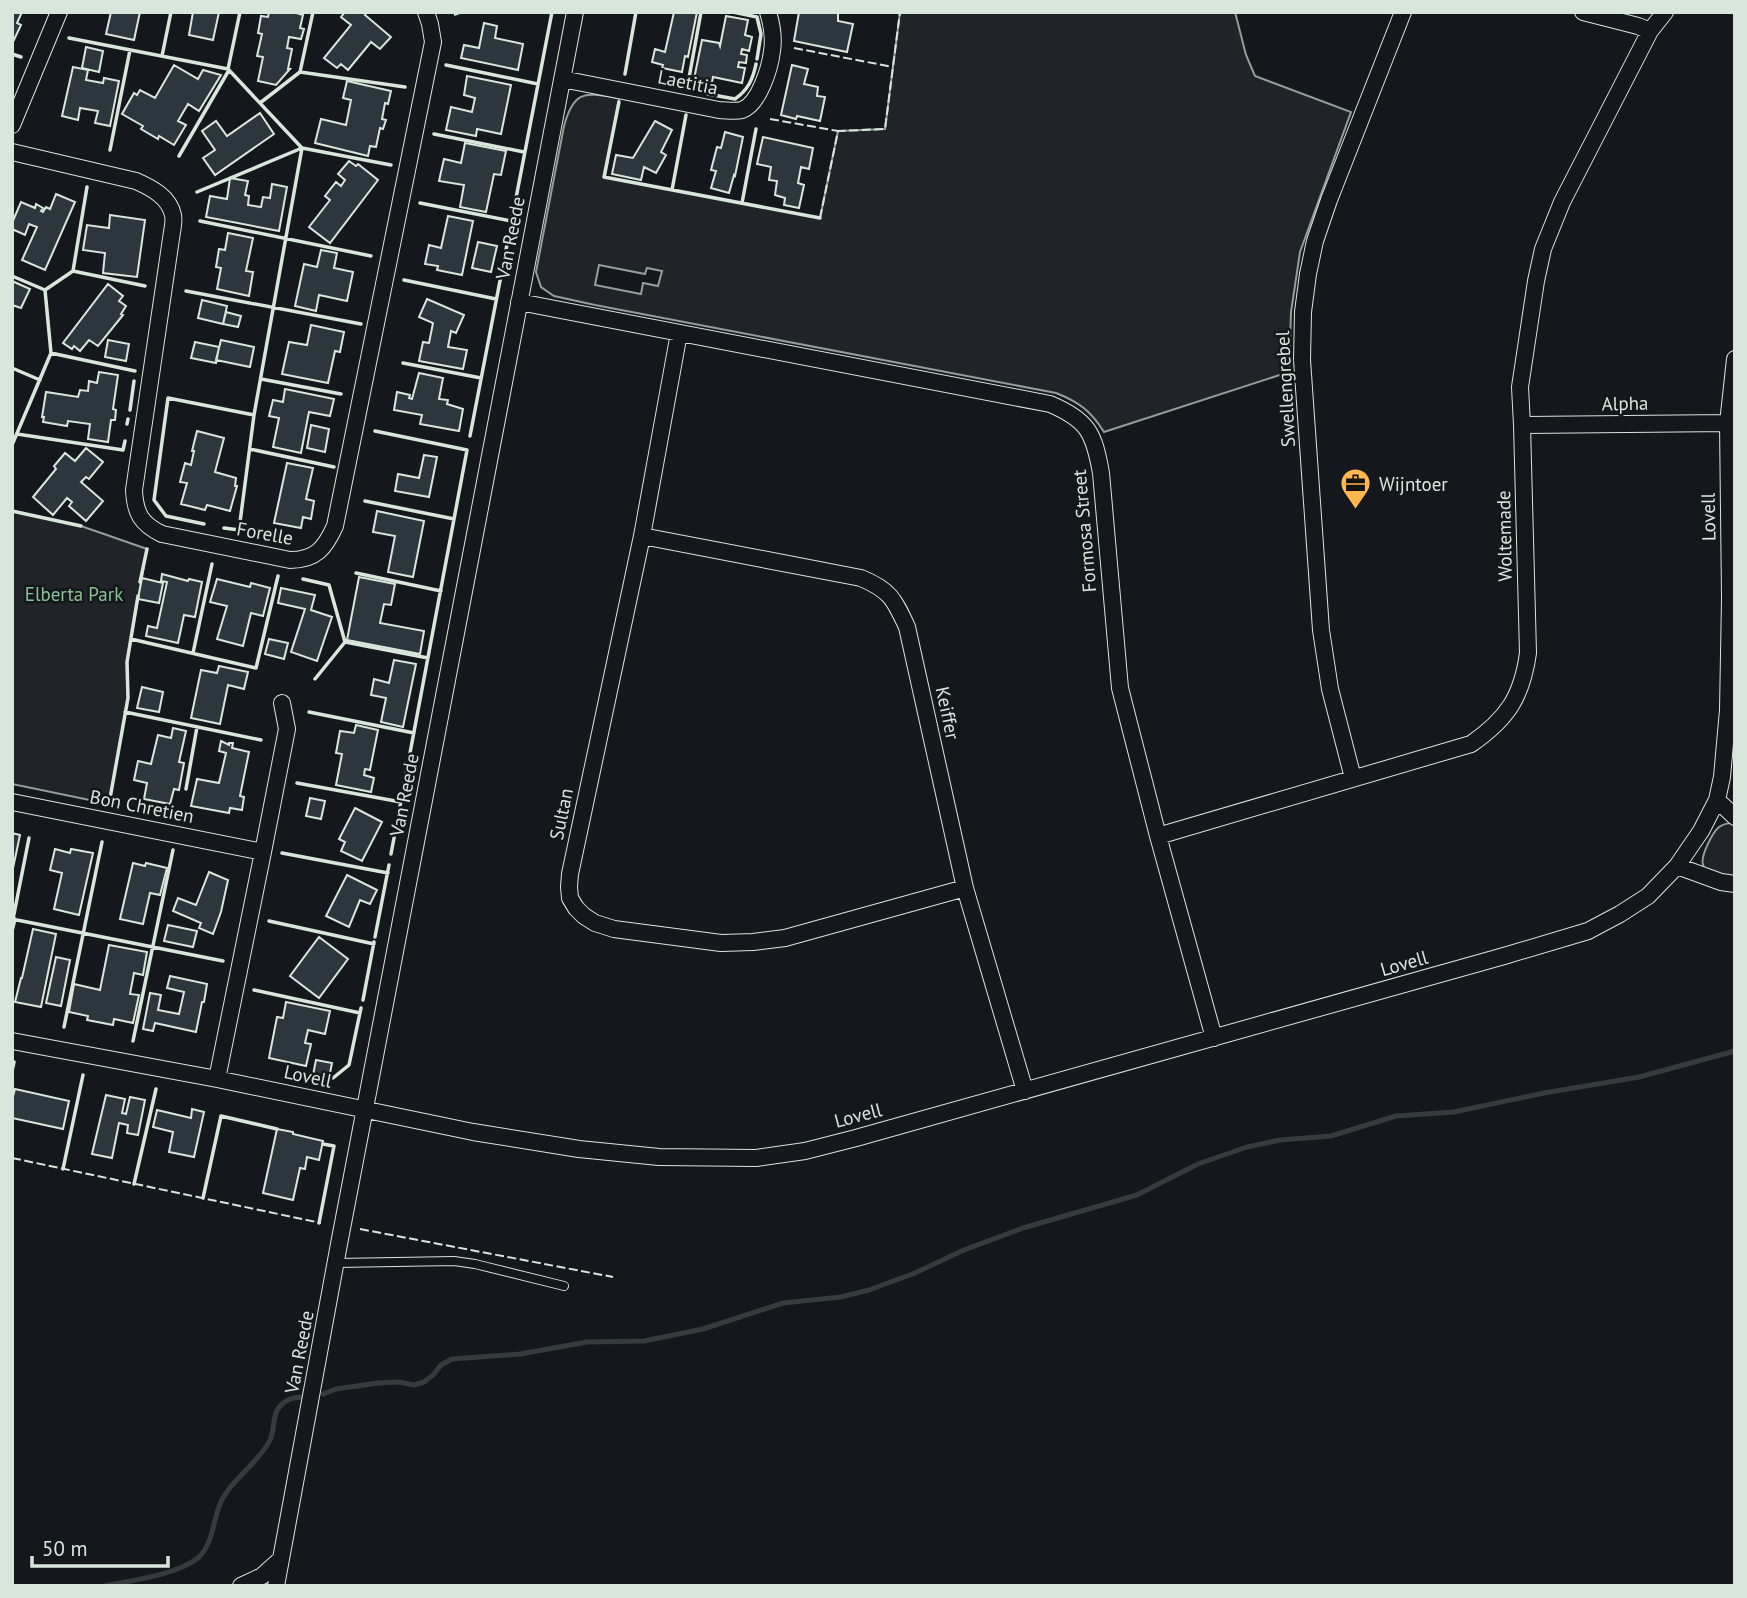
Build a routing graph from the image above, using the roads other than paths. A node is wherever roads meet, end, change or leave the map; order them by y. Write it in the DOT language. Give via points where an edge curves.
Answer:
graph roads {
  1 [pos="59,12"];
  2 [pos="426,12"];
  3 [pos="575,12"];
  4 [pos="768,12"];
  5 [pos="1403,12"];
  6 [pos="1583,12"];
  7 [pos="1665,12"];
  8 [pos="1650,31"];
  9 [pos="562,79"];
  10 [pos="12,125"];
  11 [pos="12,152"];
  12 [pos="519,302"];
  13 [pos="679,332"];
  14 [pos="1735,359"];
  15 [pos="1728,422"];
  16 [pos="1522,425"];
  17 [pos="642,536"];
  18 [pos="1732,598"];
  19 [pos="282,703"];
  20 [pos="1353,778"];
  21 [pos="1717,800"];
  22 [pos="12,802"];
  23 [pos="1735,817"];
  24 [pos="1158,836"];
  25 [pos="263,852"];
  26 [pos="1677,866"];
  27 [pos="1735,884"];
  28 [pos="965,888"];
  29 [pos="1213,1038"];
  30 [pos="12,1041"];
  31 [pos="217,1079"];
  32 [pos="1025,1091"];
  33 [pos="365,1110"];
  34 [pos="337,1263"];
  35 [pos="564,1286"];
  36 [pos="281,1559"];
  37 [pos="241,1586"];
  38 [pos="276,1586"];
  1 -- 10 [label="street"];
  2 -- 11 [label="street, Forelle" via="433,42 335,526 313,556 290,560 162,534 143,522 134,490 173,215 165,199 136,181"];
  3 -- 9 [label="street, Van Reede"];
  4 -- 9 [label="street, Laetitia" via="772,51 763,84 743,110 719,110"];
  5 -- 20 [label="street, Swellengrebel" via="1315,241 1303,312 1302,360 1321,630 1330,690"];
  6 -- 8 [label="street"];
  7 -- 8 [label="street, Woltemade"];
  8 -- 16 [label="street, Woltemade" via="1562,202 1543,249 1522,363"];
  9 -- 12 [label="street, Van Reede"];
  12 -- 13 [label="street, Formosa Street"];
  12 -- 33 [label="street, Van Reede"];
  13 -- 17 [label="street, Sultan"];
  13 -- 24 [label="street, Formosa Street" via="1050,404 1070,412 1087,428 1101,472 1120,688"];
  14 -- 15 [label="street, Lovell"];
  15 -- 16 [label="street, Alpha"];
  15 -- 18 [label="street, Lovell"];
  16 -- 20 [label="street, Woltemade" via="1528,653 1520,689 1492,730 1471,744"];
  17 -- 28 [label="street, Keiffer" via="861,578 887,592 907,627"];
  17 -- 28 [label="street, Sultan" via="570,874 570,898 576,908 595,923 614,929 721,943 753,942"];
  18 -- 21 [label="street, Lovell" via="1725,754"];
  19 -- 25 [label="street" via="287,729"];
  20 -- 24 [label="street, Woltemade"];
  21 -- 23 [label="street"];
  21 -- 26 [label="street, Lovell"];
  22 -- 25 [label="street, Bon Chretien"];
  24 -- 29 [label="street, Formosa Street"];
  25 -- 31 [label="street"];
  26 -- 27 [label="street"];
  26 -- 29 [label="street, Lovell" via="1648,895 1588,931"];
  28 -- 32 [label="street, Keiffer"];
  29 -- 32 [label="street, Lovell"];
  30 -- 31 [label="street, Lovell"];
  31 -- 33 [label="street, Lovell"];
  32 -- 33 [label="street, Lovell" via="805,1151 756,1158 659,1157 579,1149"];
  33 -- 34 [label="street, Van Reede"];
  34 -- 35 [label="lane" via="454,1261"];
  34 -- 36 [label="street, Van Reede"];
  36 -- 37 [label="street"];
  36 -- 38 [label="street, Van Reede"];
}
